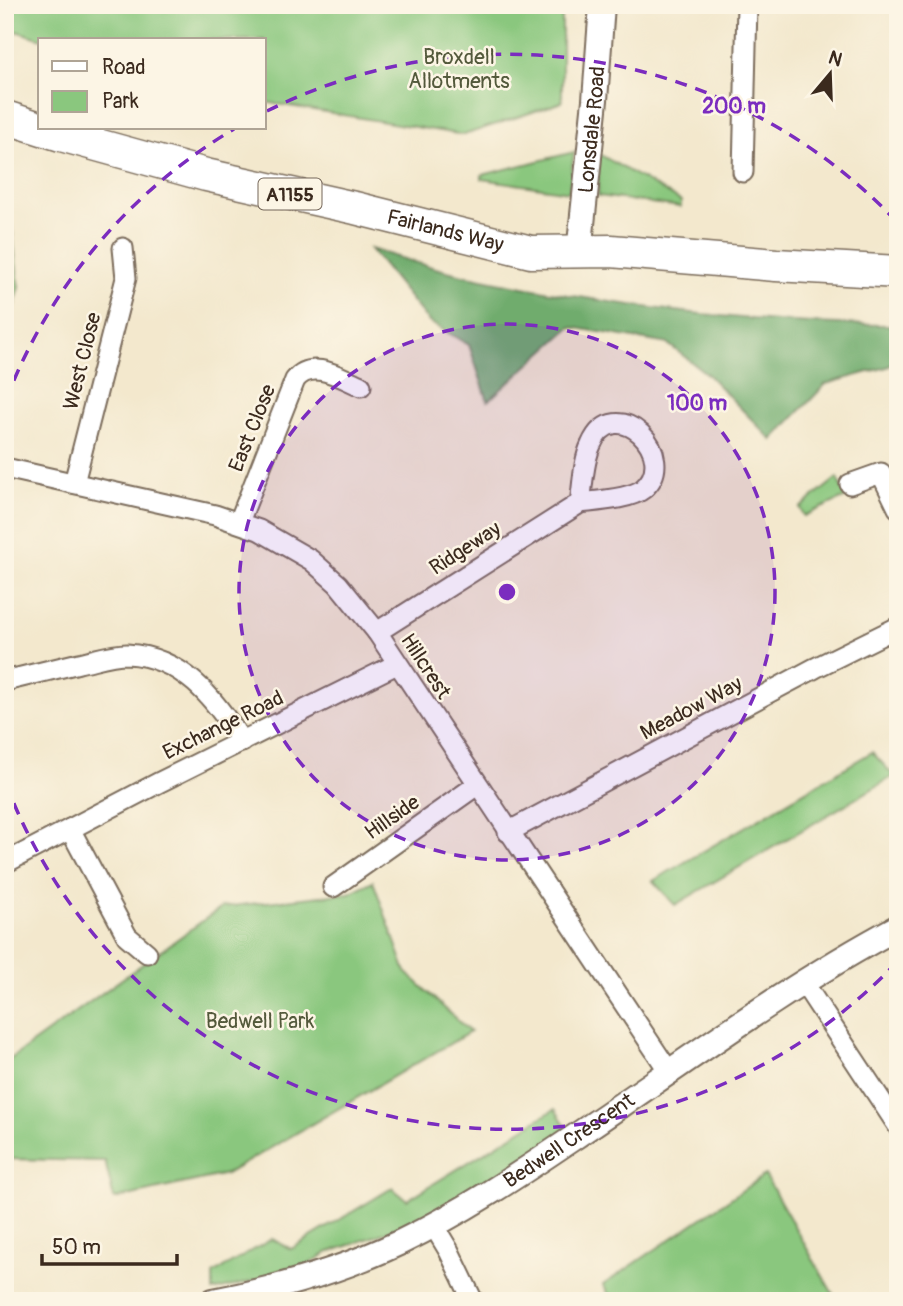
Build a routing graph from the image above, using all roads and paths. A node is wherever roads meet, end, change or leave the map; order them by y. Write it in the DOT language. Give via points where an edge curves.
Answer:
graph roads {
  1 [pos="602,5"];
  2 [pos="747,5"];
  3 [pos="5,117"];
  4 [pos="38,128"];
  5 [pos="45,130"];
  6 [pos="743,172"];
  7 [pos="123,248"];
  8 [pos="579,253"];
  9 [pos="898,272"];
  10 [pos="361,386"];
  11 [pos="5,468"];
  12 [pos="74,483"];
  13 [pos="850,484"];
  14 [pos="580,503"];
  15 [pos="898,508"];
  16 [pos="239,522"];
  17 [pos="898,627"];
  18 [pos="377,632"];
  19 [pos="397,664"];
  20 [pos="5,681"];
  21 [pos="242,742"];
  22 [pos="477,785"];
  23 [pos="70,829"];
  24 [pos="508,832"];
  25 [pos="5,863"];
  26 [pos="333,887"];
  27 [pos="898,927"];
  28 [pos="147,953"];
  29 [pos="803,982"];
  30 [pos="670,1073"];
  31 [pos="898,1126"];
  32 [pos="434,1226"];
  33 [pos="214,1301"];
  34 [pos="473,1301"];
  1 -- 8 [label="street, Lonsdale Road"];
  2 -- 6 [label="street"];
  3 -- 4 [label="main road, Fairlands Way / A1155"];
  5 -- 8 [label="main road, Fairlands Way / A1155" via="206,175 531,253"];
  7 -- 12 [label="street, West Close" via="126,278"];
  8 -- 9 [label="main road, Fairlands Way / A1155" via="611,251"];
  10 -- 16 [label="street, East Close" via="321,370 301,373"];
  11 -- 12 [label="street, Hillcrest"];
  12 -- 16 [label="street, Hillcrest"];
  13 -- 15 [label="street" via="881,473"];
  14 -- 14 [label="street, Ridgeway" via="587,457 598,433 617,423 638,430 654,459 643,489"];
  14 -- 18 [label="street, Ridgeway"];
  16 -- 18 [label="street, Hillcrest" via="312,560"];
  17 -- 24 [label="street, Meadow Way"];
  18 -- 19 [label="street, Hillcrest"];
  19 -- 21 [label="street, Exchange Road"];
  19 -- 22 [label="street, Hillcrest"];
  20 -- 21 [label="street" via="107,656 146,658 167,664 203,689"];
  21 -- 23 [label="street, Exchange Road"];
  22 -- 24 [label="street, Hillcrest"];
  22 -- 26 [label="street, Hillside"];
  23 -- 25 [label="street, Exchange Road"];
  23 -- 28 [label="street" via="127,936"];
  24 -- 30 [label="street, Hillcrest"];
  27 -- 29 [label="street, Bedwell Crescent"];
  29 -- 30 [label="street, Bedwell Crescent"];
  29 -- 31 [label="street"];
  30 -- 32 [label="street, Bedwell Crescent"];
  32 -- 33 [label="street, Bedwell Crescent" via="345,1264"];
  32 -- 34 [label="street"];
}
